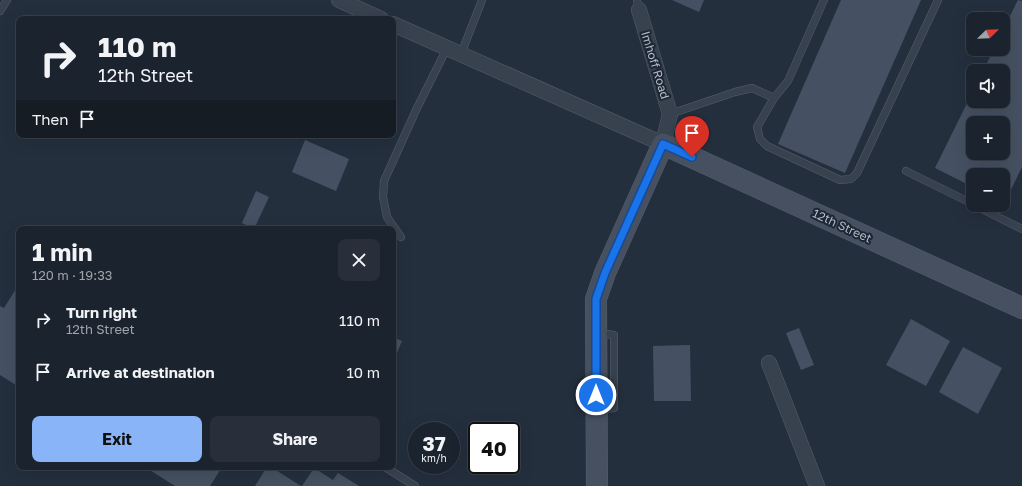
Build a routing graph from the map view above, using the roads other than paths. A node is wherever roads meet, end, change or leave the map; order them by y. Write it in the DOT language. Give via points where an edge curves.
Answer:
graph roads {
  1 [pos="7,0"];
  2 [pos="339,0"];
  3 [pos="482,0"];
  4 [pos="824,0"];
  5 [pos="938,0"];
  6 [pos="638,5"];
  7 [pos="0,11"];
  8 [pos="374,16"];
  9 [pos="396,25"];
  10 [pos="447,48"];
  11 [pos="461,54"];
  12 [pos="774,98"];
  13 [pos="670,114"];
  14 [pos="663,144"];
  15 [pos="906,171"];
  16 [pos="966,201"];
  17 [pos="988,212"];
  18 [pos="393,226"];
  19 [pos="1022,229"];
  20 [pos="396,230"];
  21 [pos="401,237"];
  22 [pos="1022,308"];
  23 [pos="769,363"];
  24 [pos="390,470"];
  25 [pos="415,486"];
  26 [pos="597,486"];
  27 [pos="817,486"];
  1 -- 7 [label="lane"];
  2 -- 8 [label="street"];
  3 -- 11 [label="lane"];
  4 -- 12 [label="lane" via="788,81"];
  5 -- 12 [label="lane" via="857,173 851,179 840,180 767,146 760,139 757,127"];
  6 -- 13 [label="street, Imhoff Road"];
  9 -- 10 [label="street"];
  10 -- 11 [label="street"];
  10 -- 18 [label="lane" via="384,181 383,197 387,217"];
  11 -- 14 [label="street"];
  12 -- 13 [label="lane" via="752,88"];
  13 -- 14 [label="street, Imhoff Road"];
  14 -- 22 [label="street, 12th Street"];
  14 -- 26 [label="street" via="605,273 596,299"];
  15 -- 16 [label="lane"];
  17 -- 19 [label="lane"];
  20 -- 21 [label="lane"];
  23 -- 27 [label="street"];
  24 -- 25 [label="lane"];
}
